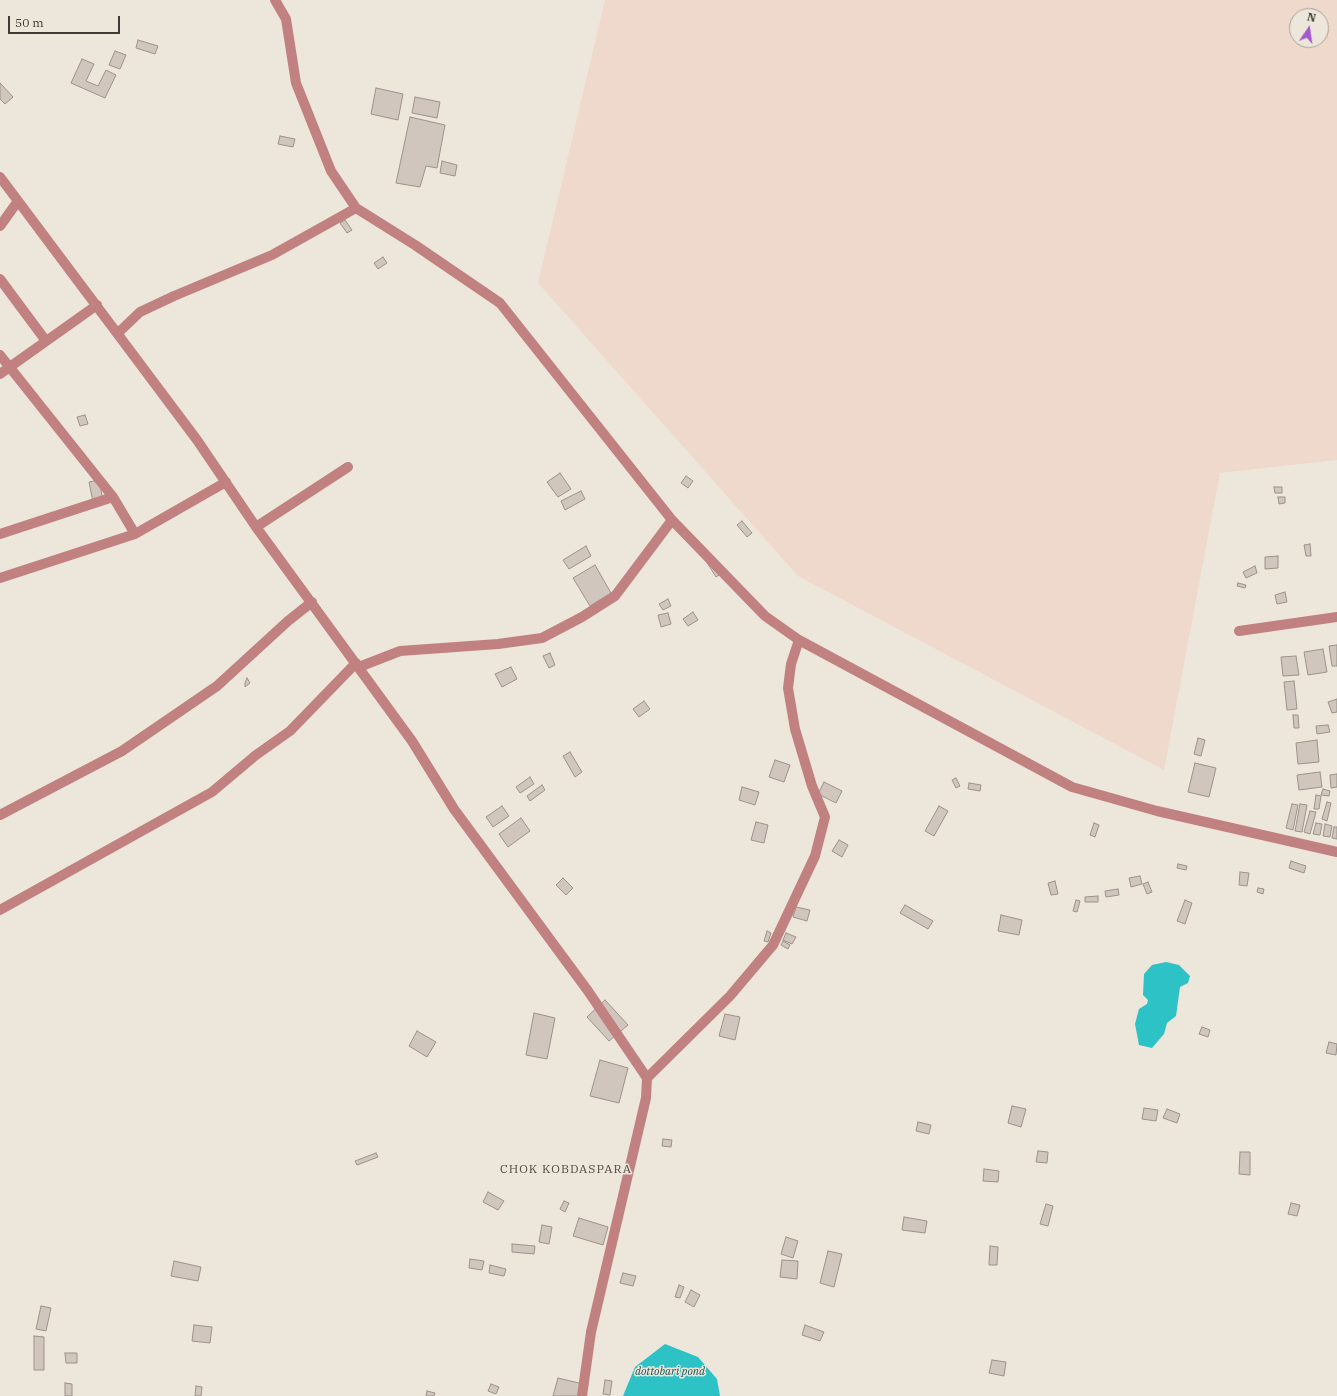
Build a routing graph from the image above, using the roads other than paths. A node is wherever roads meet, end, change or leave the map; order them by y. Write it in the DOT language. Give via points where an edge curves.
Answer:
graph roads {
  1 [pos="275,0"];
  2 [pos="0,177"];
  3 [pos="18,201"];
  4 [pos="356,208"];
  5 [pos="0,226"];
  6 [pos="0,279"];
  7 [pos="97,305"];
  8 [pos="118,333"];
  9 [pos="46,341"];
  10 [pos="0,355"];
  11 [pos="9,367"];
  12 [pos="0,374"];
  13 [pos="348,467"];
  14 [pos="226,482"];
  15 [pos="113,497"];
  16 [pos="672,520"];
  17 [pos="256,527"];
  18 [pos="0,534"];
  19 [pos="136,534"];
  20 [pos="0,578"];
  21 [pos="312,602"];
  22 [pos="1337,616"];
  23 [pos="1239,631"];
  24 [pos="799,640"];
  25 [pos="358,665"];
  26 [pos="0,815"];
  27 [pos="1337,852"];
  28 [pos="0,910"];
  29 [pos="647,1078"];
  30 [pos="582,1396"];
  1 -- 4 [label="street" via="286,19 299,90 331,171"];
  2 -- 3 [label="street"];
  3 -- 5 [label="street"];
  3 -- 7 [label="street"];
  4 -- 8 [label="street" via="272,255 140,312"];
  4 -- 16 [label="street" via="500,303"];
  6 -- 9 [label="street"];
  7 -- 8 [label="street"];
  7 -- 9 [label="street"];
  8 -- 14 [label="street"];
  9 -- 11 [label="street"];
  10 -- 11 [label="street"];
  11 -- 12 [label="street"];
  11 -- 15 [label="street"];
  13 -- 17 [label="street"];
  14 -- 17 [label="street"];
  14 -- 19 [label="street"];
  15 -- 18 [label="street"];
  15 -- 19 [label="street"];
  16 -- 24 [label="street" via="765,616"];
  16 -- 25 [label="street" via="615,596 542,638 400,651"];
  17 -- 21 [label="street"];
  19 -- 20 [label="street"];
  21 -- 25 [label="street"];
  21 -- 26 [label="street" via="217,686 135,743"];
  22 -- 23 [label="street"];
  24 -- 27 [label="street" via="1072,787 1157,811"];
  24 -- 29 [label="street" via="791,664 788,688 795,729 812,786 825,817 815,856 773,945 730,996"];
  25 -- 28 [label="street" via="290,731 256,755 212,792"];
  25 -- 29 [label="street" via="412,741 454,809 588,991"];
  29 -- 30 [label="street" via="646,1098 591,1332"];
}
